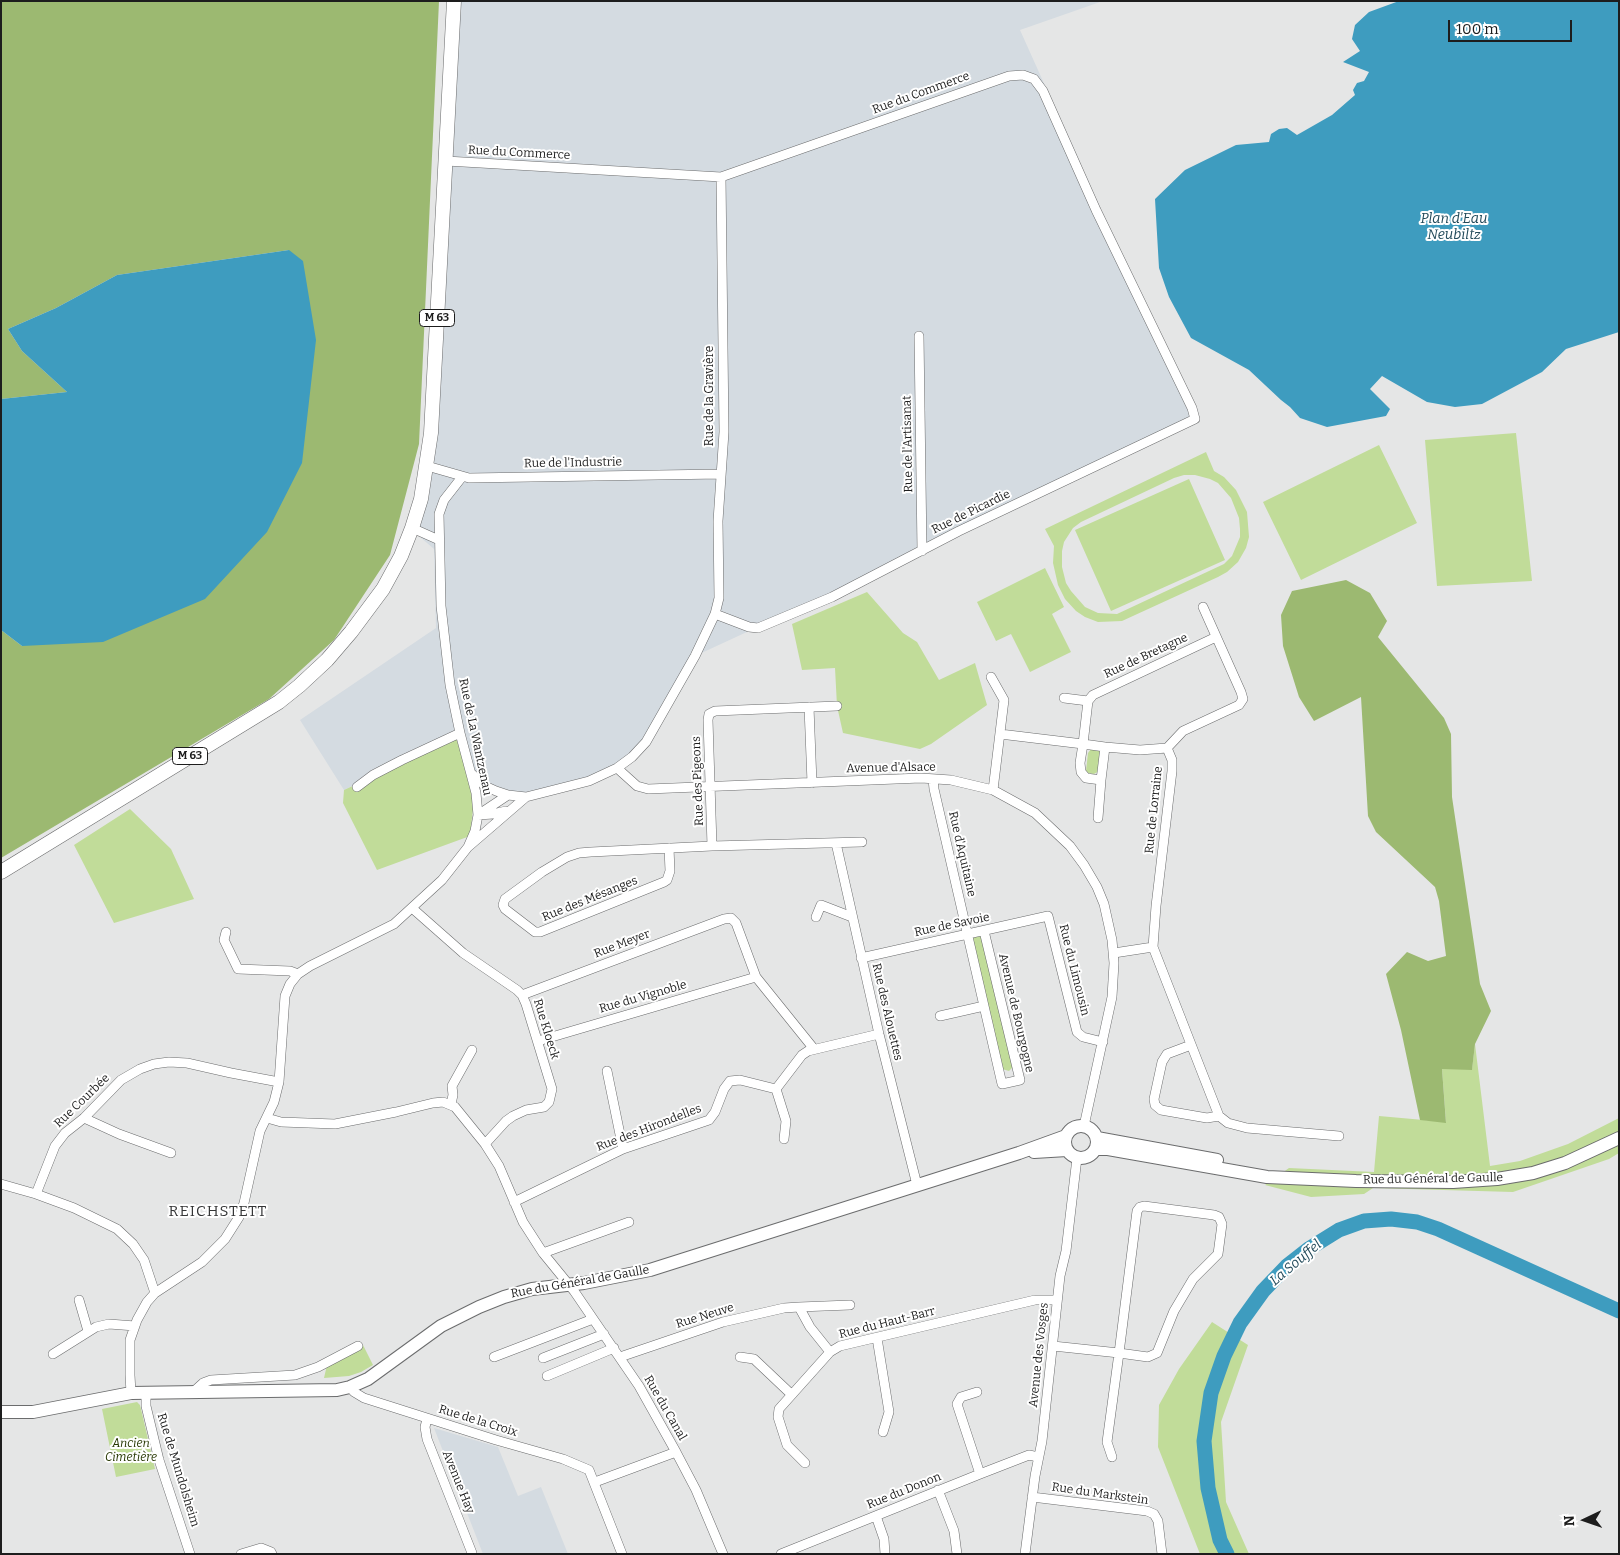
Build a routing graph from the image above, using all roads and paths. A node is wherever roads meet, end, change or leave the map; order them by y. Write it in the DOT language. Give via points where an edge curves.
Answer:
graph roads {
  1 [pos="454,1"];
  2 [pos="446,161"];
  3 [pos="721,177"];
  4 [pos="919,336"];
  5 [pos="1195,419"];
  6 [pos="427,466"];
  7 [pos="721,474"];
  8 [pos="462,477"];
  9 [pos="412,528"];
  10 [pos="439,540"];
  11 [pos="922,551"];
  12 [pos="1203,607"];
  13 [pos="715,614"];
  14 [pos="1216,638"];
  15 [pos="991,677"];
  16 [pos="1064,698"];
  17 [pos="1088,700"];
  18 [pos="837,706"];
  19 [pos="809,707"];
  20 [pos="460,733"];
  21 [pos="1000,734"];
  22 [pos="1083,744"];
  23 [pos="1105,746"];
  24 [pos="1167,748"];
  25 [pos="616,768"];
  26 [pos="472,774"];
  27 [pos="933,779"];
  28 [pos="1102,780"];
  29 [pos="812,783"];
  30 [pos="357,787"];
  31 [pos="711,787"];
  32 [pos="993,790"];
  33 [pos="508,795"];
  34 [pos="526,797"];
  35 [pos="508,811"];
  36 [pos="478,815"];
  37 [pos="1098,818"];
  38 [pos="862,842"];
  39 [pos="836,843"];
  40 [pos="712,846"];
  41 [pos="468,848"];
  42 [pos="669,848"];
  43 [pos="1,872"];
  44 [pos="412,908"];
  45 [pos="852,916"];
  46 [pos="1048,916"];
  47 [pos="816,917"];
  48 [pos="984,931"];
  49 [pos="226,932"];
  50 [pos="968,934"];
  51 [pos="1153,948"];
  52 [pos="1114,953"];
  53 [pos="861,958"];
  54 [pos="298,974"];
  55 [pos="756,978"];
  56 [pos="522,995"];
  57 [pos="984,1006"];
  58 [pos="940,1016"];
  59 [pos="879,1034"];
  60 [pos="538,1042"];
  61 [pos="1103,1042"];
  62 [pos="1191,1045"];
  63 [pos="814,1049"];
  64 [pos="472,1050"];
  65 [pos="607,1071"];
  66 [pos="279,1082"];
  67 [pos="776,1090"];
  68 [pos="451,1104"];
  69 [pos="1219,1116"];
  70 [pos="84,1118"];
  71 [pos="266,1118"];
  72 [pos="1084,1126"];
  73 [pos="1066,1136"];
  74 [pos="1339,1136"];
  75 [pos="1619,1138"];
  76 [pos="784,1139"];
  77 [pos="1097,1143"];
  78 [pos="485,1144"];
  79 [pos="623,1149"];
  80 [pos="171,1153"];
  81 [pos="1019,1153"];
  82 [pos="1072,1154"];
  83 [pos="1,1184"];
  84 [pos="917,1185"];
  85 [pos="36,1194"];
  86 [pos="514,1202"];
  87 [pos="629,1222"];
  88 [pos="543,1254"];
  89 [pos="568,1284"];
  90 [pos="155,1293"];
  91 [pos="80,1300"];
  92 [pos="1057,1300"];
  93 [pos="850,1305"];
  94 [pos="799,1307"];
  95 [pos="593,1319"];
  96 [pos="135,1326"];
  97 [pos="88,1331"];
  98 [pos="604,1334"];
  99 [pos="877,1338"];
  100 [pos="358,1346"];
  101 [pos="1053,1346"];
  102 [pos="614,1348"];
  103 [pos="830,1352"];
  104 [pos="1119,1353"];
  105 [pos="53,1354"];
  106 [pos="494,1357"];
  107 [pos="620,1357"];
  108 [pos="740,1357"];
  109 [pos="543,1358"];
  110 [pos="546,1376"];
  111 [pos="352,1389"];
  112 [pos="977,1392"];
  113 [pos="131,1393"];
  114 [pos="192,1393"];
  115 [pos="146,1394"];
  116 [pos="791,1394"];
  117 [pos="1,1412"];
  118 [pos="427,1419"];
  119 [pos="883,1432"];
  120 [pos="676,1452"];
  121 [pos="1038,1456"];
  122 [pos="1112,1457"];
  123 [pos="806,1463"];
  124 [pos="980,1474"];
  125 [pos="595,1482"];
  126 [pos="938,1490"];
  127 [pos="1032,1497"];
  128 [pos="876,1516"];
  129 [pos="190,1554"];
  130 [pos="241,1554"];
  131 [pos="272,1554"];
  132 [pos="472,1554"];
  133 [pos="622,1554"];
  134 [pos="723,1554"];
  135 [pos="782,1554"];
  136 [pos="885,1554"];
  137 [pos="957,1554"];
  138 [pos="1025,1554"];
  139 [pos="1162,1554"];
  1 -- 2 [label="main road, M 63"];
  2 -- 3 [label="street, Rue du Commerce"];
  2 -- 6 [label="main road, M 63"];
  3 -- 5 [label="street, Rue du Commerce" via="1009,76 1023,75 1034,79 1043,91"];
  3 -- 7 [label="street, Rue de la Gravière" via="724,432"];
  4 -- 11 [label="street, Rue de l'Artisanat"];
  5 -- 11 [label="street, Rue de Picardie"];
  6 -- 8 [label="street, Rue de l'Industrie"];
  6 -- 9 [label="main road, M 63"];
  7 -- 8 [label="street, Rue de l'Industrie"];
  7 -- 13 [label="street, Rue de la Gravière" via="719,598"];
  8 -- 10 [label="street, Rue de La Wantzenau" via="444,500 439,514"];
  9 -- 10 [label="street"];
  9 -- 43 [label="main road, M 63" via="383,589 352,632 299,686 279,702"];
  10 -- 20 [label="street, Rue de La Wantzenau" via="441,606 450,685"];
  11 -- 13 [label="street, Rue de Picardie" via="832,597 758,628"];
  12 -- 14 [label="street"];
  13 -- 25 [label="street, Rue de la Gravière" via="646,742"];
  14 -- 17 [label="street, Rue de Bretagne"];
  14 -- 24 [label="street" via="1242,692 1242,703 1183,731"];
  15 -- 21 [label="street" via="1004,700"];
  16 -- 17 [label="street"];
  17 -- 22 [label="street"];
  18 -- 19 [label="street"];
  19 -- 29 [label="street"];
  19 -- 31 [label="street, Rue des Pigeons" via="715,711 709,714"];
  20 -- 26 [label="street, Rue de La Wantzenau"];
  20 -- 30 [label="street" via="402,760"];
  21 -- 22 [label="street"];
  21 -- 32 [label="street"];
  22 -- 23 [label="street"];
  22 -- 28 [label="street" via="1081,772 1086,778"];
  23 -- 24 [label="street" via="1140,750"];
  23 -- 28 [label="street"];
  24 -- 51 [label="street, Rue de Lorraine" via="1172,771"];
  25 -- 31 [label="street, Avenue d'Alsace" via="644,789"];
  25 -- 34 [label="street" via="589,781"];
  26 -- 33 [label="street" via="485,786"];
  26 -- 36 [label="street, Rue de La Wantzenau"];
  27 -- 29 [label="street, Avenue d'Alsace"];
  27 -- 32 [label="street, Avenue d'Alsace"];
  27 -- 50 [label="street, Rue d'Aquitaine"];
  28 -- 37 [label="street"];
  29 -- 31 [label="street, Avenue d'Alsace"];
  31 -- 40 [label="street, Rue des Pigeons"];
  32 -- 52 [label="street, Avenue d'Alsace" via="1035,813 1070,846 1097,887 1104,904"];
  33 -- 34 [label="street"];
  33 -- 36 [label="street"];
  34 -- 35 [label="street"];
  35 -- 36 [label="street"];
  35 -- 41 [label="street"];
  36 -- 41 [label="street, Rue de La Wantzenau"];
  38 -- 39 [label="street, Rue des Mésanges"];
  39 -- 40 [label="street, Rue des Mésanges"];
  39 -- 45 [label="street, Rue des Alouettes"];
  40 -- 42 [label="street, Rue des Mésanges"];
  41 -- 44 [label="street, Rue de La Wantzenau" via="442,880"];
  42 -- 42 [label="street, Rue des Mésanges" via="591,852 567,857 542,872 505,900 503,905 535,932 540,932 664,882 670,871"];
  44 -- 54 [label="street, Rue de La Wantzenau" via="387,929"];
  44 -- 56 [label="street, Rue Kloeck" via="463,953"];
  45 -- 47 [label="street" via="821,905"];
  45 -- 53 [label="street, Rue des Alouettes"];
  46 -- 48 [label="street, Rue de Savoie"];
  46 -- 61 [label="street, Rue du Limousin" via="1077,1032"];
  48 -- 50 [label="street, Rue de Savoie"];
  48 -- 57 [label="street, Avenue de Bourgogne" via="1020,1080 1002,1084"];
  49 -- 54 [label="street" via="224,940 238,969"];
  50 -- 53 [label="street, Rue de Savoie"];
  50 -- 57 [label="street, Avenue de Bourgogne"];
  51 -- 52 [label="street"];
  51 -- 62 [label="street, Rue de Lorraine"];
  52 -- 61 [label="street, Avenue d'Alsace" via="1112,997"];
  53 -- 59 [label="street, Rue des Alouettes"];
  54 -- 66 [label="street, Rue de La Wantzenau" via="285,996"];
  55 -- 56 [label="street, Rue Meyer" via="731,918"];
  55 -- 60 [label="street, Rue du Vignoble"];
  55 -- 63 [label="street"];
  56 -- 60 [label="street, Rue Kloeck"];
  57 -- 58 [label="street"];
  59 -- 63 [label="street"];
  59 -- 84 [label="street, Rue des Alouettes"];
  60 -- 78 [label="street, Rue Kloeck" via="552,1089 549,1102 544,1107 513,1116"];
  61 -- 72 [label="street, Avenue d'Alsace"];
  62 -- 69 [label="street, Rue de Lorraine"];
  62 -- 69 [label="street" via="1167,1054 1162,1062 1155,1106 1160,1110 1207,1118"];
  63 -- 67 [label="street" via="802,1055"];
  64 -- 68 [label="street" via="452,1086"];
  65 -- 79 [label="street"];
  66 -- 70 [label="street, Rue Courbée" via="187,1063 154,1064 121,1080"];
  66 -- 71 [label="street, Rue de La Wantzenau"];
  67 -- 76 [label="street" via="786,1121"];
  67 -- 79 [label="street, Rue des Hirondelles" via="740,1080 730,1081 708,1120"];
  68 -- 71 [label="street" via="433,1103 336,1124 281,1122"];
  68 -- 78 [label="street, Rue du Canal"];
  69 -- 74 [label="street" via="1228,1123 1247,1128"];
  70 -- 80 [label="street"];
  70 -- 85 [label="street, Rue Courbée" via="56,1146"];
  71 -- 90 [label="street, Rue de La Wantzenau" via="242,1210 225,1239 202,1262"];
  72 -- 73 [label="main road" via="1073,1128"];
  72 -- 77 [label="main road" via="1092,1130"];
  73 -- 81 [label="main road, Rue du Général de Gaulle"];
  73 -- 82 [label="main road" via="1065,1144"];
  75 -- 77 [label="main road, Rue du Général de Gaulle" via="1565,1163 1533,1173 1453,1182 1300,1178"];
  77 -- 82 [label="main road" via="1090,1156 1081,1159"];
  78 -- 86 [label="street, Rue du Canal" via="499,1166"];
  79 -- 86 [label="street, Rue des Hirondelles"];
  81 -- 82 [label="main road, Rue du Général de Gaulle"];
  81 -- 84 [label="main road, Rue du Général de Gaulle"];
  82 -- 92 [label="street, Avenue des Vosges" via="1066,1251"];
  83 -- 85 [label="street"];
  84 -- 89 [label="main road, Rue du Général de Gaulle" via="650,1270"];
  85 -- 90 [label="street" via="117,1229 144,1260"];
  86 -- 88 [label="street, Rue du Canal"];
  87 -- 88 [label="street"];
  88 -- 89 [label="street, Rue du Canal"];
  89 -- 95 [label="street, Rue du Canal"];
  89 -- 111 [label="main road, Rue du Général de Gaulle" via="525,1290 479,1307 441,1326"];
  90 -- 96 [label="street, Rue de La Wantzenau"];
  91 -- 97 [label="street"];
  92 -- 99 [label="street, Rue du Haut-Barr" via="1035,1300"];
  92 -- 101 [label="street, Avenue des Vosges"];
  93 -- 94 [label="street, Rue Neuve"];
  94 -- 103 [label="street"];
  94 -- 107 [label="street, Rue Neuve" via="723,1322"];
  95 -- 98 [label="street, Rue du Canal"];
  95 -- 106 [label="street"];
  96 -- 97 [label="street" via="109,1324"];
  96 -- 113 [label="street, Rue de La Wantzenau" via="130,1347"];
  97 -- 105 [label="street"];
  98 -- 102 [label="street, Rue du Canal"];
  98 -- 109 [label="street"];
  99 -- 103 [label="street, Rue du Haut-Barr" via="840,1346"];
  99 -- 119 [label="street" via="889,1412"];
  100 -- 114 [label="street" via="295,1375 210,1380"];
  101 -- 104 [label="street"];
  101 -- 121 [label="street, Avenue des Vosges"];
  102 -- 107 [label="street, Rue du Canal"];
  102 -- 110 [label="street"];
  103 -- 116 [label="street, Rue du Haut-Barr"];
  104 -- 104 [label="street" via="1148,1357 1157,1353 1174,1311 1193,1279 1218,1254 1222,1224 1219,1217 1144,1206 1137,1211"];
  104 -- 122 [label="street" via="1107,1442"];
  107 -- 120 [label="street, Rue du Canal"];
  108 -- 116 [label="street" via="754,1359"];
  111 -- 114 [label="main road, Rue du Général de Gaulle"];
  111 -- 118 [label="street, Rue de la Croix" via="364,1398"];
  112 -- 124 [label="street" via="961,1397 957,1404"];
  113 -- 115 [label="main road, Rue du Général de Gaulle"];
  113 -- 117 [label="main road, Rue du Général de Gaulle" via="33,1412"];
  114 -- 115 [label="main road, Rue du Général de Gaulle"];
  115 -- 129 [label="street, Rue de Mundolsheim" via="159,1460"];
  116 -- 123 [label="street, Rue du Haut-Barr" via="779,1409 778,1416 788,1445"];
  118 -- 125 [label="street, Rue de la Croix" via="562,1459 589,1470"];
  118 -- 132 [label="street, Avenue Hay" via="427,1439"];
  120 -- 125 [label="street"];
  120 -- 134 [label="street, Rue du Canal"];
  121 -- 124 [label="street, Rue du Donon" via="1029,1455"];
  121 -- 127 [label="street, Avenue des Vosges"];
  124 -- 126 [label="street, Rue du Donon"];
  125 -- 133 [label="street"];
  126 -- 128 [label="street, Rue du Donon"];
  126 -- 137 [label="street" via="954,1531"];
  127 -- 138 [label="street, Avenue des Vosges"];
  127 -- 139 [label="street, Rue du Markstein" via="1154,1514 1158,1521"];
  128 -- 135 [label="street, Rue du Donon"];
  128 -- 136 [label="street"];
  130 -- 131 [label="street" via="261,1548"];
}
